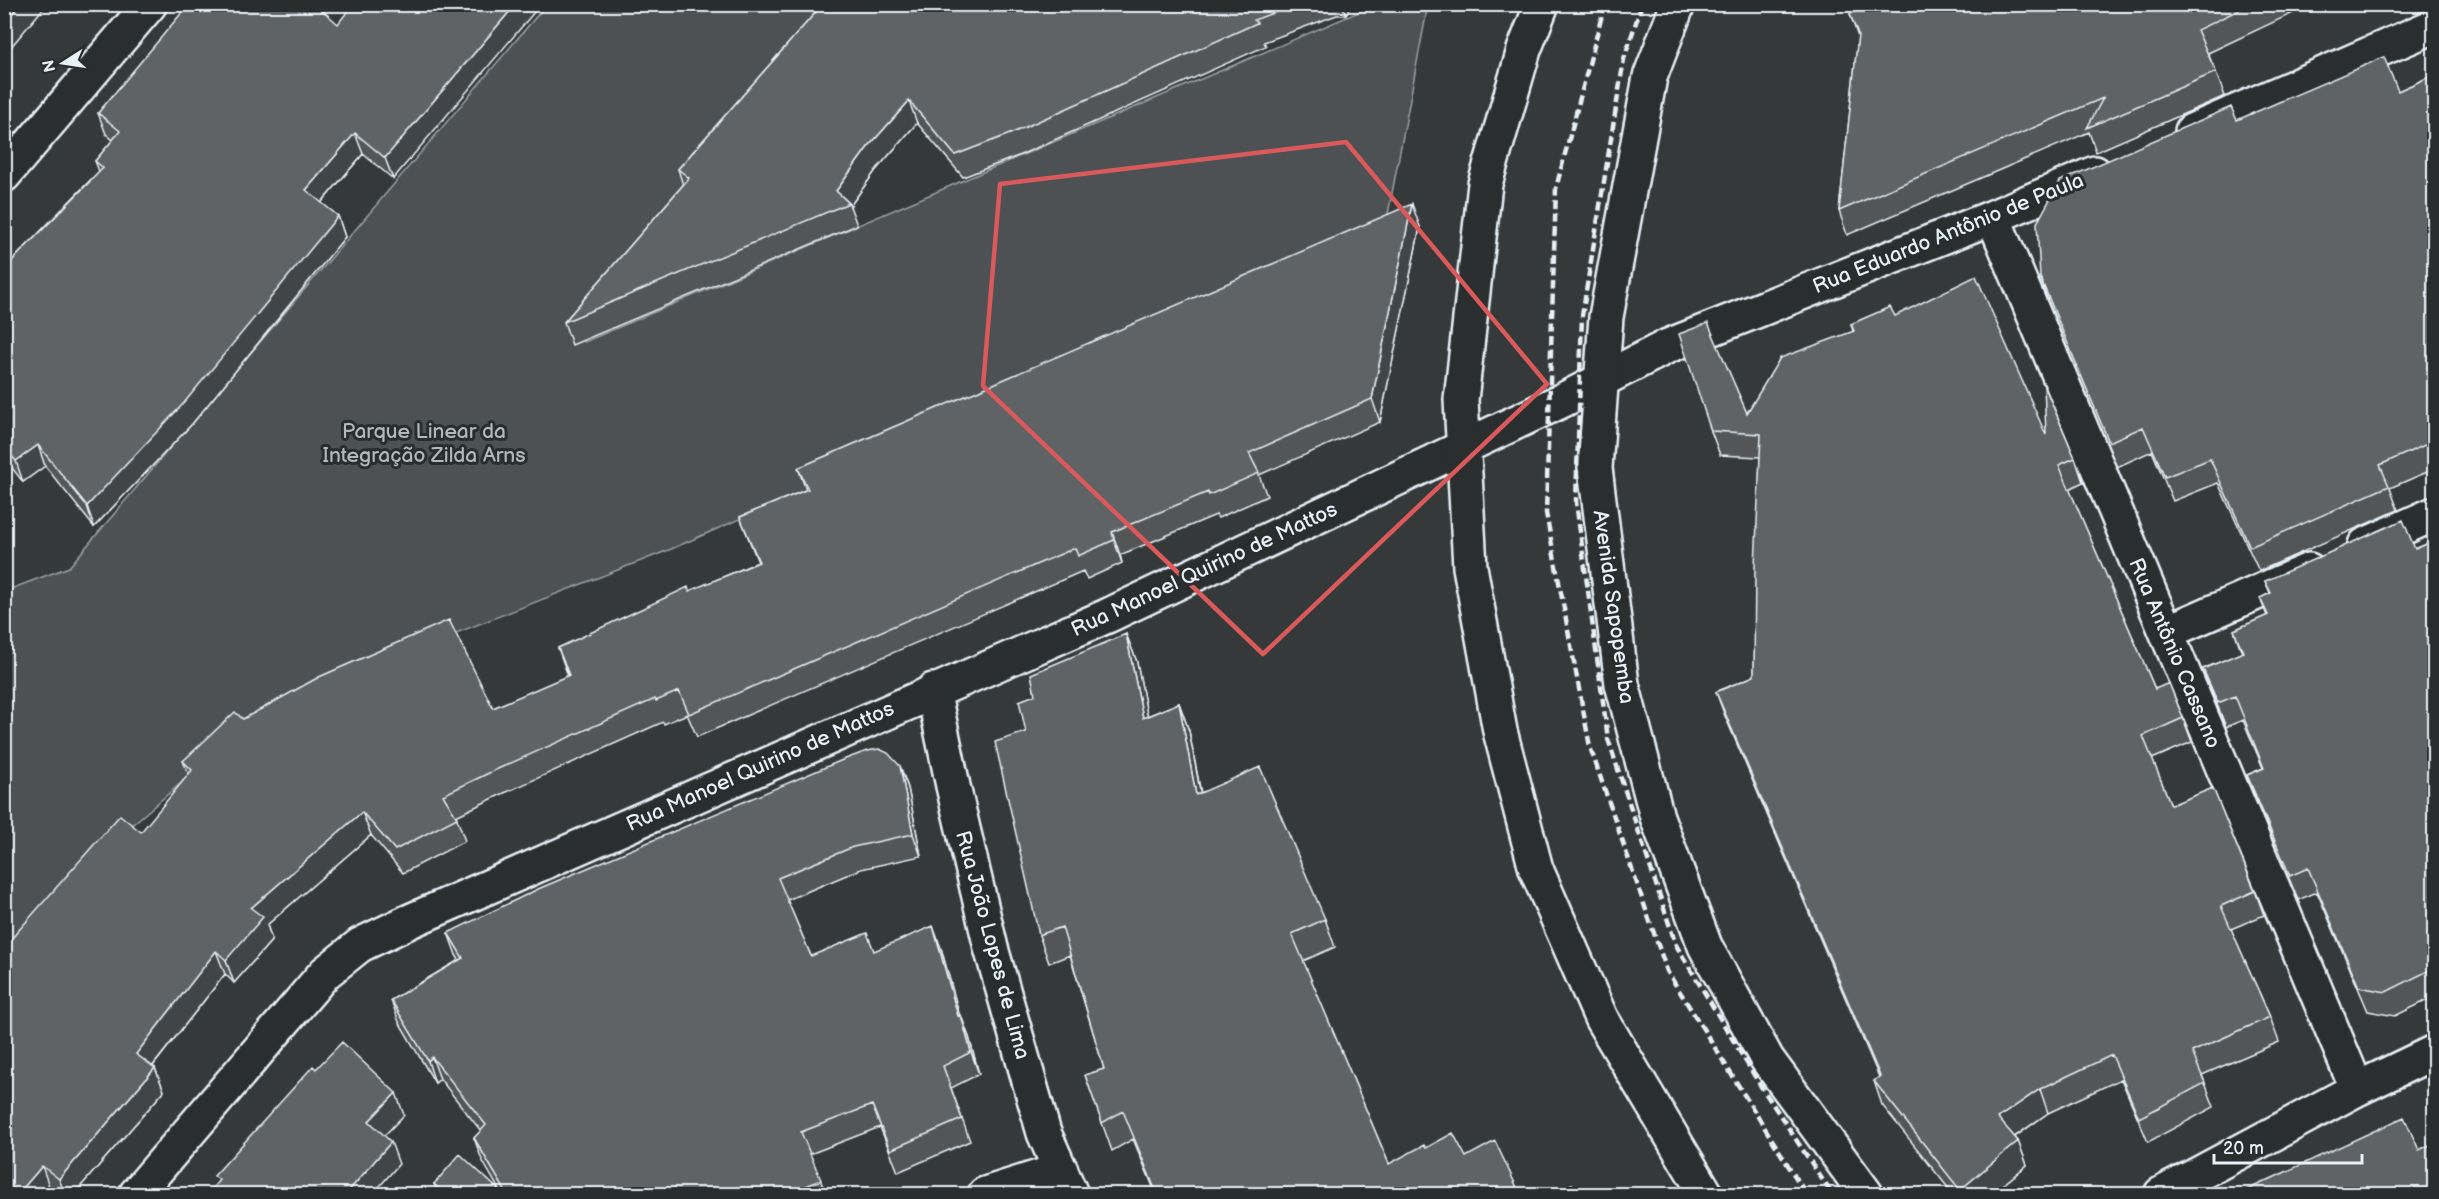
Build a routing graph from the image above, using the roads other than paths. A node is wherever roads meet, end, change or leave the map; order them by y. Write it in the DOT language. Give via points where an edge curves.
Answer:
graph roads {
  1 [pos="150,4"];
  2 [pos="1542,4"];
  3 [pos="1678,4"];
  4 [pos="2434,26"];
  5 [pos="2166,142"];
  6 [pos="2122,161"];
  7 [pos="4,175"];
  8 [pos="1993,217"];
  9 [pos="1602,380"];
  10 [pos="1464,446"];
  11 [pos="2434,514"];
  12 [pos="2167,632"];
  13 [pos="933,690"];
  14 [pos="2434,1052"];
  15 [pos="2357,1089"];
  16 [pos="1066,1182"];
  17 [pos="136,1194"];
  18 [pos="985,1194"];
  19 [pos="1706,1194"];
  20 [pos="1866,1194"];
  21 [pos="2161,1194"];
  1 -- 7 [label="street"];
  2 -- 10 [label="street" via="1524,50 1485,184 1461,400"];
  3 -- 9 [label="street, Avenida Sapopemba" via="1647,88 1607,306"];
  4 -- 5 [label="street"];
  6 -- 8 [label="street, Rua Eduardo Antônio de Paula"];
  8 -- 9 [label="street, Rua Eduardo Antônio de Paula" via="1668,346"];
  8 -- 12 [label="street, Rua Antônio Cassano"];
  9 -- 10 [label="street, Rua Eduardo Antônio de Paula"];
  9 -- 20 [label="street, Avenida Sapopemba" via="1595,468 1622,684 1657,817 1705,946 1767,1059"];
  10 -- 13 [label="street, Rua Manoel Quirino de Mattos" via="1107,616"];
  10 -- 19 [label="street" via="1470,567 1500,731 1536,869 1601,1018"];
  11 -- 12 [label="street"];
  12 -- 15 [label="street, Rua Antônio Cassano"];
  13 -- 16 [label="street, Rua João Lopes de Lima" via="991,948 1044,1133"];
  13 -- 17 [label="street, Rua Manoel Quirino de Mattos" via="360,945 325,973"];
  14 -- 15 [label="street"];
  15 -- 21 [label="street"];
  16 -- 18 [label="street"];
}
